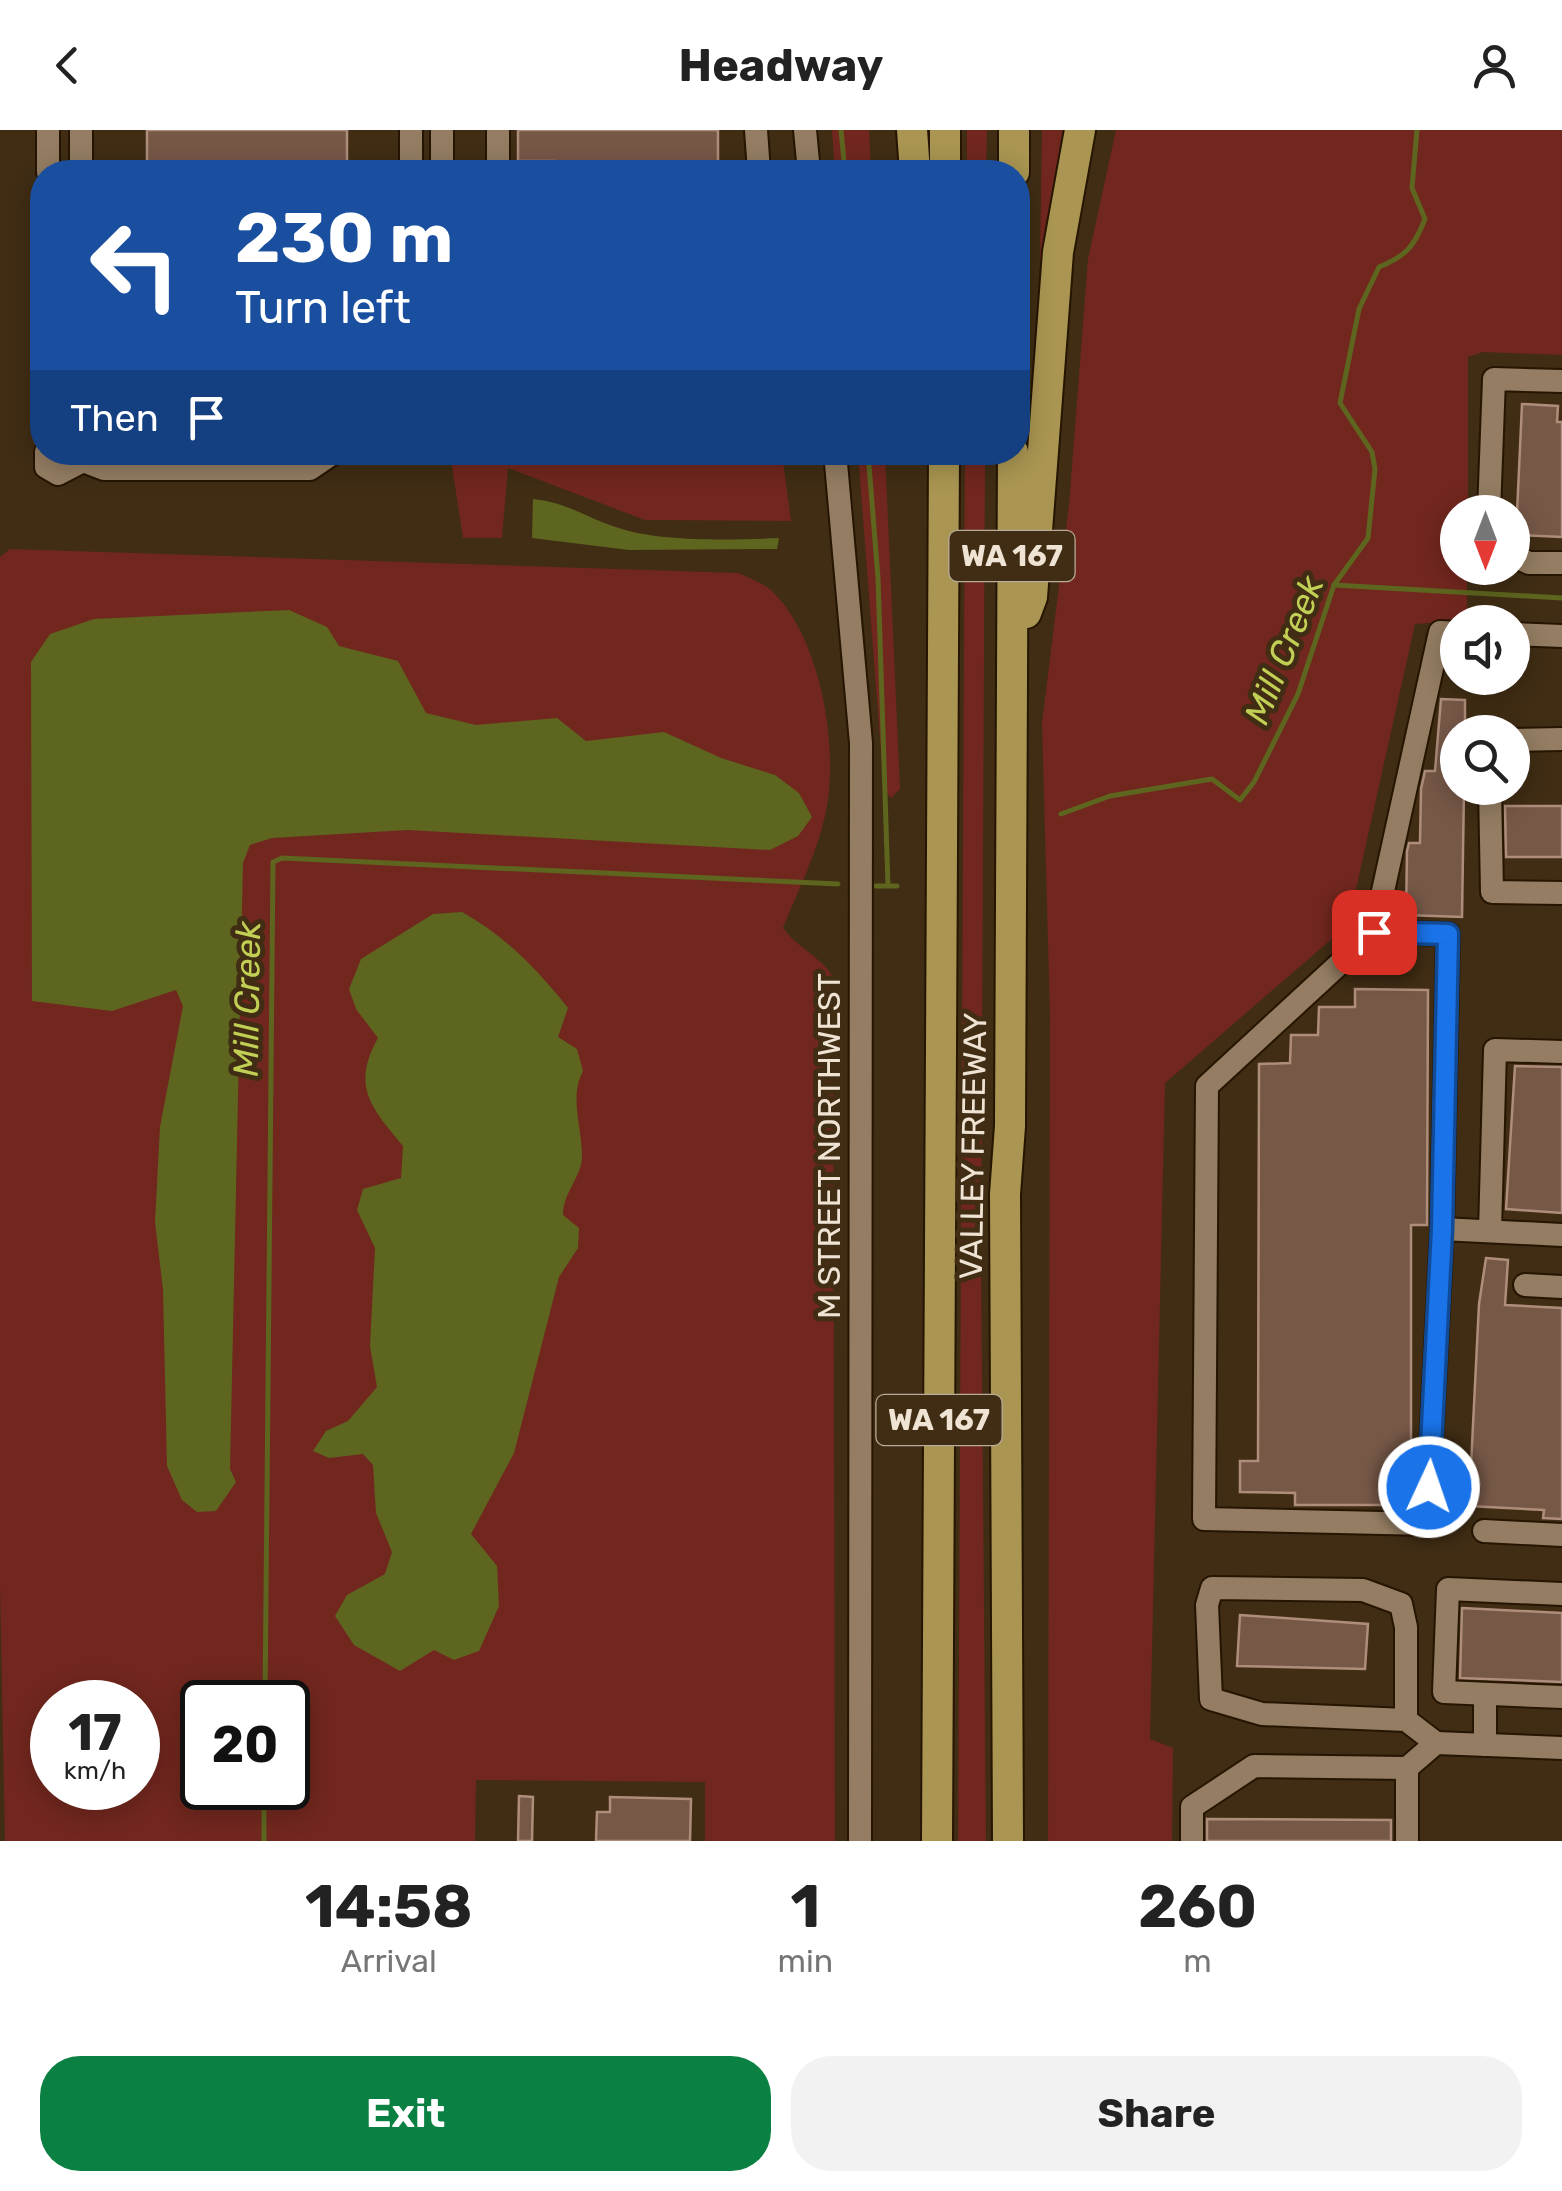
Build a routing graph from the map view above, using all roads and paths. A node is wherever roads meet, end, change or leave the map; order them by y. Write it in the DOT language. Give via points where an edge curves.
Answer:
graph roads {
  1 [pos="48,130"];
  2 [pos="81,130"];
  3 [pos="410,130"];
  4 [pos="442,130"];
  5 [pos="498,130"];
  6 [pos="756,130"];
  7 [pos="805,130"];
  8 [pos="912,130"];
  9 [pos="945,130"];
  10 [pos="1014,130"];
  11 [pos="1080,130"];
  12 [pos="48,160"];
  13 [pos="81,160"];
  14 [pos="411,160"];
  15 [pos="442,160"];
  16 [pos="498,160"];
  17 [pos="758,160"];
  18 [pos="808,160"];
  19 [pos="914,160"];
  20 [pos="945,160"];
  21 [pos="1014,160"];
  22 [pos="1562,380"];
  23 [pos="46,465"];
  24 [pos="71,465"];
  25 [pos="97,465"];
  26 [pos="316,465"];
  27 [pos="836,465"];
  28 [pos="924,465"];
  29 [pos="944,465"];
  30 [pos="1013,465"];
  31 [pos="1490,495"];
  32 [pos="1530,563"];
  33 [pos="1562,564"];
  34 [pos="1440,632"];
  35 [pos="1530,635"];
  36 [pos="1562,636"];
  37 [pos="1012,659"];
  38 [pos="1562,739"];
  39 [pos="1530,740"];
  40 [pos="1490,805"];
  41 [pos="1562,893"];
  42 [pos="1374,932"];
  43 [pos="940,998"];
  44 [pos="1562,1052"];
  45 [pos="1442,1229"];
  46 [pos="1490,1232"];
  47 [pos="1562,1234"];
  48 [pos="1524,1285"];
  49 [pos="1562,1286"];
  50 [pos="1484,1531"];
  51 [pos="1562,1535"];
  52 [pos="1562,1594"];
  53 [pos="1486,1694"];
  54 [pos="1562,1697"];
  55 [pos="1406,1720"];
  56 [pos="1436,1743"];
  57 [pos="1485,1745"];
  58 [pos="1562,1748"];
  59 [pos="1407,1768"];
  60 [pos="860,1841"];
  61 [pos="937,1841"];
  62 [pos="1008,1841"];
  63 [pos="1192,1841"];
  64 [pos="1406,1841"];
  1 -- 12 [label="street"];
  2 -- 13 [label="street"];
  3 -- 14 [label="street"];
  4 -- 15 [label="street"];
  5 -- 16 [label="street"];
  6 -- 17 [label="street"];
  7 -- 18 [label="street"];
  8 -- 19 [label="highway"];
  9 -- 20 [label="highway"];
  10 -- 21 [label="highway"];
  11 -- 37 [label="highway" via="1058,252 1032,597"];
  22 -- 31 [label="street" via="1494,379"];
  23 -- 24 [label="street" via="58,474"];
  25 -- 26 [label="street"];
  27 -- 60 [label="street, M STREET NORTHWEST" via="861,742"];
  28 -- 43 [label="highway"];
  29 -- 43 [label="highway, VALLEY FREEWAY / WA 167"];
  30 -- 37 [label="highway, VALLEY FREEWAY / WA 167"];
  32 -- 33 [label="street"];
  34 -- 42 [label="street"];
  35 -- 36 [label="street"];
  37 -- 62 [label="highway, VALLEY FREEWAY / WA 167" via="1005,1194"];
  38 -- 39 [label="street"];
  40 -- 41 [label="street" via="1492,892"];
  42 -- 45 [label="street" via="1448,934"];
  42 -- 45 [label="street" via="1207,1086 1204,1519 1427,1524"];
  43 -- 61 [label="highway, VALLEY FREEWAY / WA 167"];
  44 -- 46 [label="street" via="1495,1050"];
  45 -- 46 [label="street"];
  46 -- 47 [label="street"];
  48 -- 49 [label="street"];
  50 -- 51 [label="street"];
  52 -- 53 [label="street" via="1448,1590 1444,1692"];
  53 -- 54 [label="street"];
  53 -- 57 [label="street"];
  55 -- 55 [label="street" via="1262,1714 1211,1699 1212,1588 1364,1590 1401,1604"];
  55 -- 56 [label="street"];
  56 -- 57 [label="street"];
  56 -- 59 [label="street"];
  57 -- 58 [label="street"];
  59 -- 63 [label="street" via="1254,1766 1192,1806"];
  59 -- 64 [label="street"];
}
